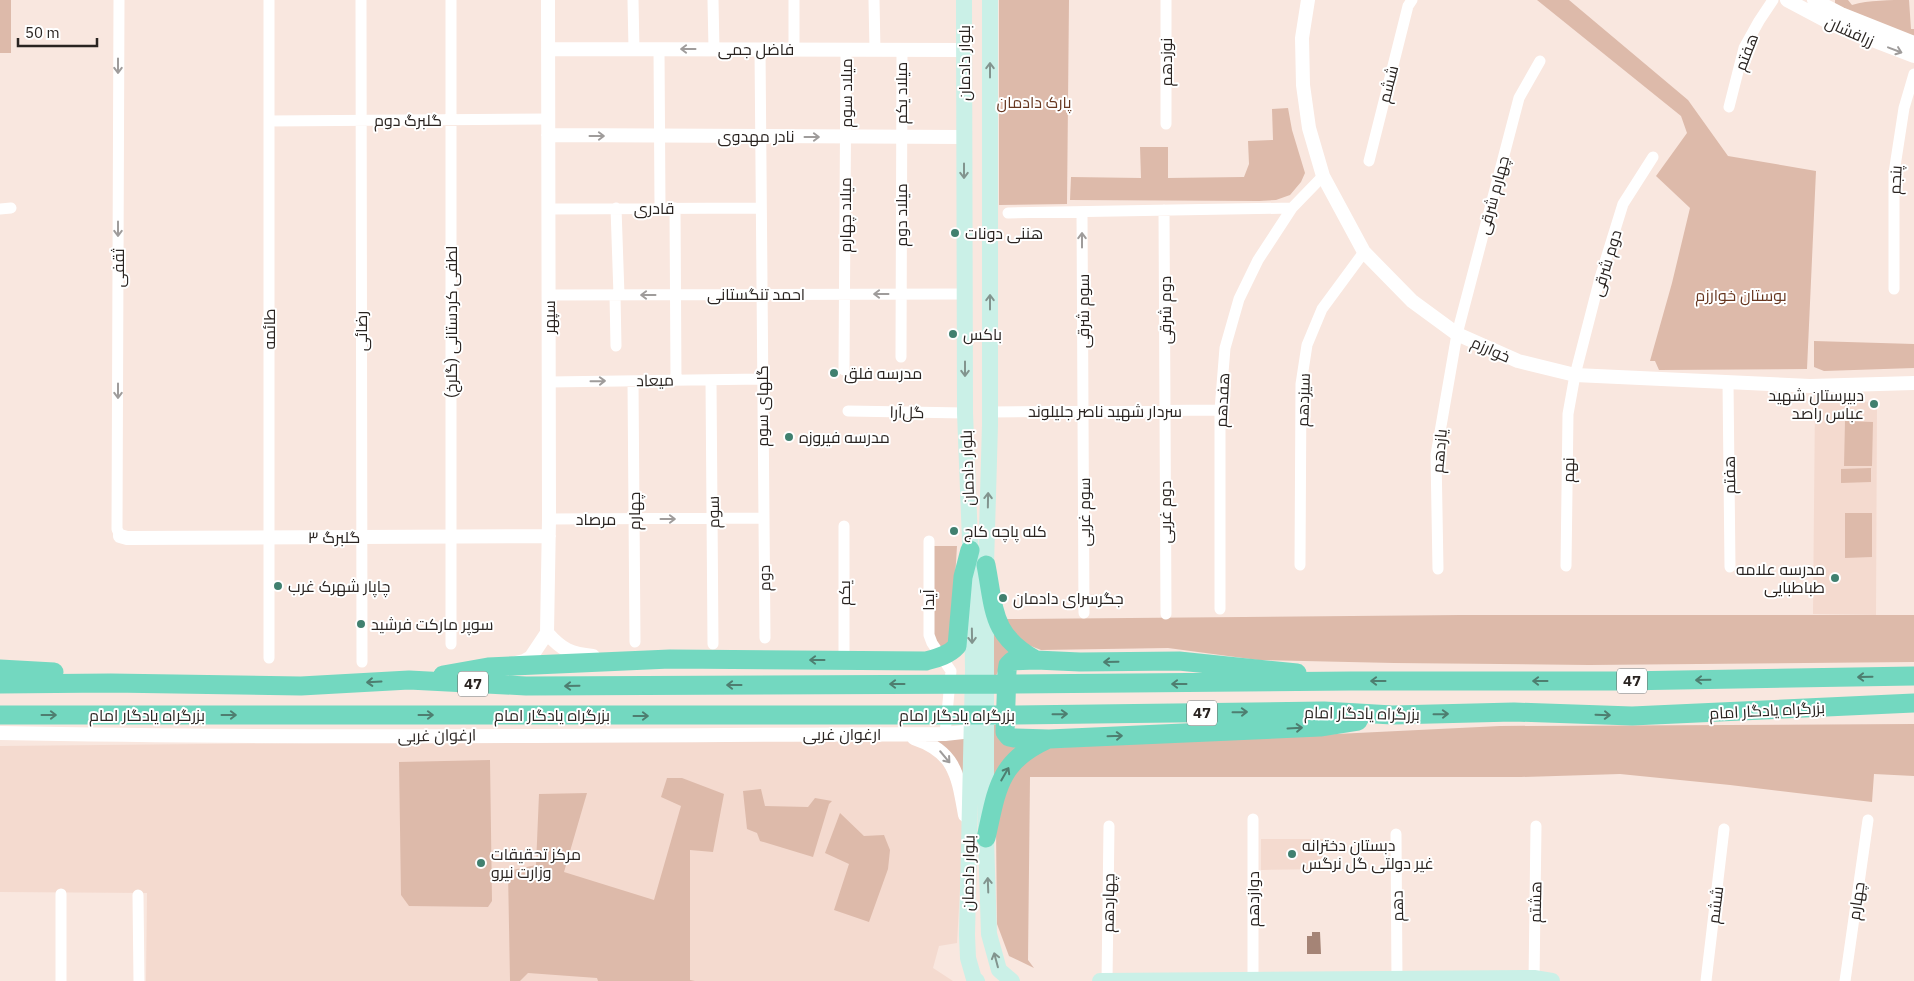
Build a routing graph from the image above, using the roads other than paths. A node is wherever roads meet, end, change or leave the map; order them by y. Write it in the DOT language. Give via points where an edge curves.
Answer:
graph roads {
  1 [pos="119,0"];
  2 [pos="269,0"];
  3 [pos="361,0"];
  4 [pos="451,0"];
  5 [pos="548,0"];
  6 [pos="633,0"];
  7 [pos="714,0"];
  8 [pos="794,0"];
  9 [pos="874,0"];
  10 [pos="964,0"];
  11 [pos="990,0"];
  12 [pos="1166,0"];
  13 [pos="1308,0"];
  14 [pos="1397,0"];
  15 [pos="1773,0"];
  16 [pos="1787,0"];
  17 [pos="1814,0"];
  18 [pos="1410,3"];
  19 [pos="1914,43"];
  20 [pos="548,49"];
  21 [pos="634,49"];
  22 [pos="659,49"];
  23 [pos="714,49"];
  24 [pos="760,50"];
  25 [pos="794,50"];
  26 [pos="846,50"];
  27 [pos="875,50"];
  28 [pos="902,50"];
  29 [pos="964,50"];
  30 [pos="1914,56"];
  31 [pos="1540,61"];
  32 [pos="1914,74"];
  33 [pos="1729,108"];
  34 [pos="548,119"];
  35 [pos="361,120"];
  36 [pos="451,120"];
  37 [pos="269,121"];
  38 [pos="1166,124"];
  39 [pos="548,136"];
  40 [pos="658,136"];
  41 [pos="760,136"];
  42 [pos="846,137"];
  43 [pos="901,137"];
  44 [pos="964,137"];
  45 [pos="1653,157"];
  46 [pos="1369,161"];
  47 [pos="1323,176"];
  48 [pos="548,208"];
  49 [pos="616,208"];
  50 [pos="660,208"];
  51 [pos="675,208"];
  52 [pos="761,208"];
  53 [pos="1292,208"];
  54 [pos="1164,210"];
  55 [pos="1008,212"];
  56 [pos="1082,212"];
  57 [pos="1364,252"];
  58 [pos="1894,289"];
  59 [pos="676,294"];
  60 [pos="761,294"];
  61 [pos="844,294"];
  62 [pos="901,294"];
  63 [pos="964,294"];
  64 [pos="549,295"];
  65 [pos="617,295"];
  66 [pos="1457,334"];
  67 [pos="616,346"];
  68 [pos="901,357"];
  69 [pos="844,370"];
  70 [pos="1575,375"];
  71 [pos="762,379"];
  72 [pos="676,380"];
  73 [pos="711,380"];
  74 [pos="633,381"];
  75 [pos="549,382"];
  76 [pos="1728,382"];
  77 [pos="1914,383"];
  78 [pos="1165,410"];
  79 [pos="1220,410"];
  80 [pos="848,411"];
  81 [pos="1084,411"];
  82 [pos="990,412"];
  83 [pos="965,413"];
  84 [pos="713,518"];
  85 [pos="763,518"];
  86 [pos="549,519"];
  87 [pos="634,519"];
  88 [pos="844,526"];
  89 [pos="120,536"];
  90 [pos="451,536"];
  91 [pos="549,536"];
  92 [pos="269,537"];
  93 [pos="362,537"];
  94 [pos="929,541"];
  95 [pos="970,550"];
  96 [pos="986,565"];
  97 [pos="1300,565"];
  98 [pos="1566,566"];
  99 [pos="1730,567"];
  100 [pos="1438,569"];
  101 [pos="1220,609"];
  102 [pos="1084,613"];
  103 [pos="1166,614"];
  104 [pos="546,633"];
  105 [pos="765,638"];
  106 [pos="451,644"];
  107 [pos="713,644"];
  108 [pos="634,651"];
  109 [pos="942,656"];
  110 [pos="269,658"];
  111 [pos="844,660"];
  112 [pos="1036,660"];
  113 [pos="362,662"];
  114 [pos="488,667"];
  115 [pos="0,669"];
  116 [pos="1914,676"];
  117 [pos="409,680"];
  118 [pos="1351,681"];
  119 [pos="111,682"];
  120 [pos="0,684"];
  121 [pos="1914,703"];
  122 [pos="0,715"];
  123 [pos="1392,715"];
  124 [pos="972,731"];
  125 [pos="0,732"];
  126 [pos="903,734"];
  127 [pos="945,734"];
  128 [pos="1049,739"];
  129 [pos="1253,819"];
  130 [pos="1868,820"];
  131 [pos="1109,826"];
  132 [pos="1536,826"];
  133 [pos="1724,829"];
  134 [pos="1396,834"];
  135 [pos="978,837"];
  136 [pos="61,894"];
  137 [pos="138,895"];
  138 [pos="989,934"];
  139 [pos="967,935"];
  140 [pos="1253,980"];
  141 [pos="1397,980"];
  142 [pos="1534,980"];
  143 [pos="60,981"];
  144 [pos="139,981"];
  145 [pos="976,981"];
  146 [pos="1012,981"];
  147 [pos="1100,981"];
  148 [pos="1107,981"];
  149 [pos="1552,981"];
  150 [pos="1706,981"];
  151 [pos="1845,981"];
  1 -- 89 [label="street, ثقفی, one-way" via="117,529"];
  2 -- 37 [label="street, طائمه"];
  3 -- 35 [label="street, رضائی"];
  4 -- 36 [label="street, لطفی کردستانی (گلرخ)"];
  5 -- 20 [label="street, سپهر"];
  6 -- 21 [label="street"];
  7 -- 23 [label="street"];
  8 -- 25 [label="street"];
  9 -- 27 [label="street"];
  10 -- 29 [label="main road, بلوار دادمان"];
  82 -- 11 [label="main road, بلوار دادمان, one-way"];
  12 -- 38 [label="street, نوزدهم"];
  13 -- 47 [label="street, خوارزم" via="1302,38 1303,85 1309,128"];
  14 -- 18 [label="street, ششم"];
  15 -- 33 [label="street, هفتم" via="1744,48"];
  16 -- 30 [label="street, زرافشان, one-way" via="1836,26"];
  17 -- 19 [label="street, زرافشان"];
  18 -- 46 [label="street, ششم"];
  20 -- 21 [label="street, فاضل جمی"];
  20 -- 34 [label="street, سپهر"];
  21 -- 22 [label="street, فاضل جمی"];
  23 -- 22 [label="street, فاضل جمی, one-way"];
  22 -- 40 [label="street"];
  23 -- 24 [label="street, فاضل جمی"];
  24 -- 25 [label="street, فاضل جمی"];
  24 -- 41 [label="street"];
  25 -- 26 [label="street, فاضل جمی"];
  26 -- 27 [label="street, فاضل جمی"];
  26 -- 42 [label="street, میلاد سوم"];
  27 -- 28 [label="street, فاضل جمی"];
  28 -- 29 [label="street, فاضل جمی"];
  28 -- 43 [label="street, میلاد یکم"];
  29 -- 44 [label="main road, بلوار دادمان"];
  31 -- 66 [label="street, چهارم شرقی" via="1518,98"];
  32 -- 58 [label="street, پنجم" via="1904,108 1894,173"];
  34 -- 36 [label="street, گلبرگ دوم"];
  34 -- 39 [label="street, سپهر"];
  35 -- 36 [label="street, گلبرگ دوم"];
  35 -- 37 [label="street, گلبرگ دوم"];
  35 -- 93 [label="street, رضائی"];
  36 -- 90 [label="street, لطفی کردستانی (گلرخ)"];
  37 -- 92 [label="street, طائمه"];
  39 -- 40 [label="street, نادر مهدوی, one-way"];
  39 -- 48 [label="street, سپهر"];
  40 -- 41 [label="street, نادر مهدوی"];
  40 -- 50 [label="street"];
  41 -- 42 [label="street, نادر مهدوی, one-way"];
  41 -- 52 [label="street"];
  42 -- 43 [label="street, نادر مهدوی"];
  42 -- 61 [label="street, میلاد چهارم"];
  43 -- 44 [label="street, نادر مهدوی"];
  43 -- 62 [label="street, میلاد دوم"];
  44 -- 63 [label="main road, بلوار دادمان, one-way"];
  45 -- 70 [label="street, دوم شرقی" via="1624,204 1600,278"];
  47 -- 53 [label="street, هفدهم"];
  47 -- 57 [label="street, خوارزم"];
  48 -- 49 [label="street, قادری"];
  48 -- 64 [label="street, سپهر"];
  49 -- 50 [label="street, قادری"];
  49 -- 65 [label="street"];
  50 -- 51 [label="street, قادری"];
  51 -- 52 [label="street, قادری"];
  51 -- 59 [label="street"];
  52 -- 60 [label="street, گلهای سوم"];
  53 -- 54 [label="street"];
  53 -- 79 [label="street, هفدهم" via="1258,260 1238,299 1225,348"];
  54 -- 56 [label="street"];
  54 -- 78 [label="street, دوم شرقی"];
  55 -- 56 [label="street"];
  81 -- 56 [label="street, سوم شرقی, one-way"];
  57 -- 66 [label="street, خوارزم" via="1412,301"];
  57 -- 97 [label="street, سیزدهم" via="1322,309 1307,345 1301,384"];
  59 -- 60 [label="street, احمد تنگستانی"];
  59 -- 65 [label="street, احمد تنگستانی, one-way"];
  59 -- 72 [label="street"];
  60 -- 61 [label="street, احمد تنگستانی"];
  60 -- 71 [label="street, گلهای سوم"];
  62 -- 61 [label="street, احمد تنگستانی, one-way"];
  61 -- 69 [label="street, میلاد چهارم"];
  62 -- 63 [label="street, احمد تنگستانی"];
  62 -- 68 [label="street, میلاد دوم"];
  63 -- 83 [label="main road, بلوار دادمان, one-way"];
  64 -- 65 [label="street, احمد تنگستانی"];
  64 -- 75 [label="street, سپهر"];
  65 -- 67 [label="street"];
  66 -- 70 [label="street, خوارزم" via="1518,361"];
  66 -- 100 [label="street, یازدهم" via="1436,455"];
  70 -- 76 [label="street, خوارزم"];
  70 -- 98 [label="street, نهم" via="1568,414"];
  71 -- 73 [label="street, میعاد"];
  71 -- 85 [label="street, گلهای سوم"];
  72 -- 73 [label="street, میعاد"];
  72 -- 74 [label="street, میعاد"];
  73 -- 84 [label="street, سوم"];
  75 -- 74 [label="street, میعاد, one-way"];
  74 -- 87 [label="street, چهارم"];
  75 -- 86 [label="street, سپهر"];
  76 -- 77 [label="street, خوارزم" via="1810,386"];
  76 -- 99 [label="street, هفتم"];
  78 -- 79 [label="street, سردار شهید ناصر جلیلوند"];
  78 -- 81 [label="street, سردار شهید ناصر جلیلوند"];
  78 -- 103 [label="street, دوم غربی"];
  79 -- 101 [label="street, هفدهم"];
  80 -- 83 [label="street, گل‌آرا"];
  81 -- 82 [label="street, سردار شهید ناصر جلیلوند"];
  81 -- 102 [label="street, سوم غربی"];
  96 -- 82 [label="main road, بلوار دادمان, one-way"];
  83 -- 95 [label="main road, بلوار دادمان"];
  84 -- 85 [label="street, مرصاد"];
  87 -- 84 [label="street, مرصاد, one-way"];
  84 -- 107 [label="street, سوم"];
  85 -- 105 [label="street, دوم"];
  86 -- 87 [label="street, مرصاد"];
  86 -- 91 [label="street, سپهر"];
  87 -- 108 [label="street, چهارم"];
  88 -- 111 [label="street, یکم"];
  89 -- 92 [label="street, گلبرگ ۳"];
  90 -- 91 [label="street, گلبرگ ۳"];
  90 -- 93 [label="street, گلبرگ ۳"];
  90 -- 106 [label="street, لطفی کردستانی (گلرخ)"];
  91 -- 104 [label="street, سپهر"];
  92 -- 93 [label="street, گلبرگ ۳"];
  92 -- 110 [label="street, طائمه"];
  93 -- 113 [label="street, رضائی"];
  94 -- 109 [label="street, آیدا" via="929,635"];
  95 -- 109 [label="highway" via="963,577 957,646"];
  95 -- 124 [label="main road, بلوار دادمان, one-way"];
  96 -- 112 [label="highway" via="998,625 1010,642"];
  96 -- 135 [label="main road, بلوار دادمان"];
  104 -- 108 [label="street" via="557,645 577,654"];
  104 -- 114 [label="street" via="536,651 524,661"];
  111 -- 108 [label="highway, one-way" via="713,659"];
  108 -- 114 [label="highway"];
  109 -- 111 [label="highway" via="926,661"];
  109 -- 127 [label="street, آیدا" via="951,671"];
  118 -- 112 [label="highway, one-way" via="1188,662"];
  112 -- 128 [label="highway" via="1012,661 1008,665 1005,732 1014,738"];
  114 -- 117 [label="highway"];
  115 -- 119 [label="highway" via="89,676"];
  116 -- 118 [label="highway, بزرگراه یادگار امام / 47, one-way"];
  118 -- 117 [label="highway, بزرگراه یادگار امام / 47, one-way" via="526,686"];
  117 -- 119 [label="highway, بزرگراه یادگار امام / 47, one-way" via="301,686"];
  119 -- 120 [label="highway, بزرگراه یادگار امام / 47"];
  123 -- 121 [label="highway, بزرگراه یادگار امام / 47, one-way" via="1514,712 1632,716"];
  122 -- 123 [label="highway, بزرگراه یادگار امام / 47, one-way" via="694,716 1324,711"];
  128 -- 123 [label="highway, one-way" via="1320,727"];
  124 -- 127 [label="street, ارغوان غربی"];
  124 -- 135 [label="main road, بلوار دادمان"];
  125 -- 126 [label="street, ارغوان غربی" via="186,736"];
  126 -- 127 [label="street, ارغوان غربی"];
  126 -- 135 [label="street, ارغوان غربی, one-way" via="933,745 949,760"];
  135 -- 128 [label="highway, one-way" via="1009,767 1023,752"];
  129 -- 140 [label="street, دوازدهم"];
  130 -- 151 [label="street, چهارم"];
  131 -- 148 [label="street, چهاردهم"];
  132 -- 142 [label="street, هشتم"];
  133 -- 150 [label="street, ششم"];
  134 -- 141 [label="street, دهم"];
  138 -- 135 [label="main road, بلوار دادمان, one-way"];
  135 -- 139 [label="main road, بلوار دادمان"];
  136 -- 143 [label="street"];
  137 -- 144 [label="street"];
  138 -- 139 [label="main road"];
  146 -- 138 [label="main road, بلوار دادمان, one-way" via="999,970"];
  139 -- 145 [label="main road, بلوار دادمان" via="968,958"];
  140 -- 141 [label="main road"];
  140 -- 148 [label="main road"];
  141 -- 142 [label="main road"];
  142 -- 149 [label="main road"];
  147 -- 148 [label="main road"];
}
